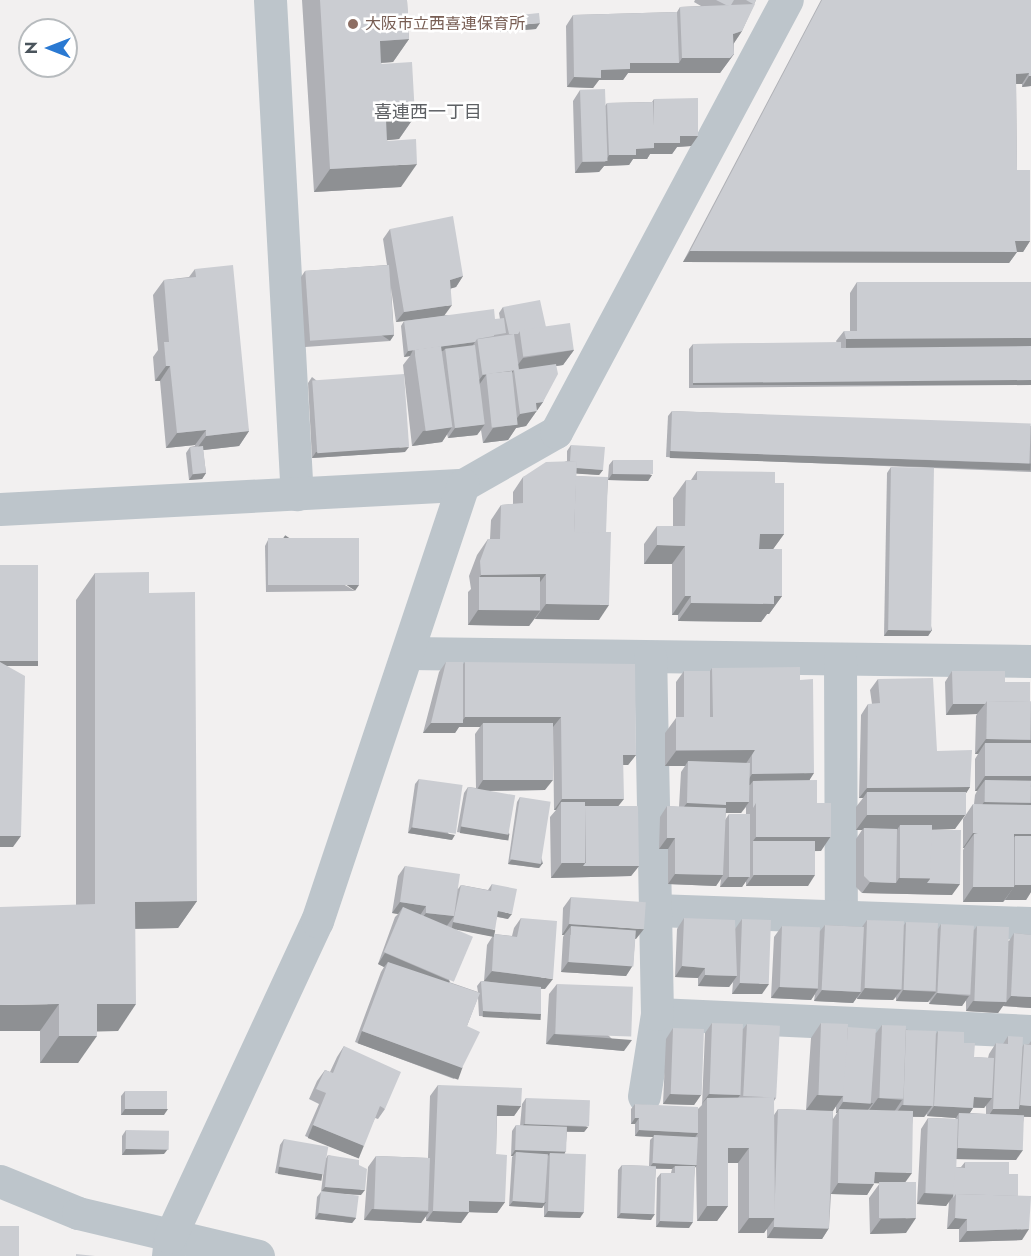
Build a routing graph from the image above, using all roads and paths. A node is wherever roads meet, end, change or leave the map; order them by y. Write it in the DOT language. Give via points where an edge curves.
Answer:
graph roads {
  1 [pos="270,0"];
  2 [pos="787,0"];
  3 [pos="463,486"];
  4 [pos="297,494"];
  5 [pos="0,509"];
  6 [pos="408,653"];
  7 [pos="650,657"];
  8 [pos="840,659"];
  9 [pos="1031,661"];
  10 [pos="655,910"];
  11 [pos="841,916"];
  12 [pos="1031,923"];
  13 [pos="657,1014"];
  14 [pos="1031,1030"];
  15 [pos="644,1096"];
  16 [pos="0,1180"];
  17 [pos="169,1246"];
  18 [pos="258,1256"];
  1 -- 4 [label="street"];
  2 -- 3 [label="street" via="556,432"];
  3 -- 4 [label="street"];
  3 -- 6 [label="street"];
  4 -- 5 [label="street"];
  6 -- 7 [label="street"];
  6 -- 17 [label="street" via="317,921"];
  7 -- 8 [label="street"];
  7 -- 10 [label="street"];
  8 -- 9 [label="street"];
  8 -- 11 [label="street"];
  10 -- 11 [label="street"];
  10 -- 13 [label="street"];
  11 -- 12 [label="street"];
  13 -- 14 [label="street"];
  13 -- 15 [label="street"];
  16 -- 17 [label="street"];
  17 -- 18 [label="street"];
}
